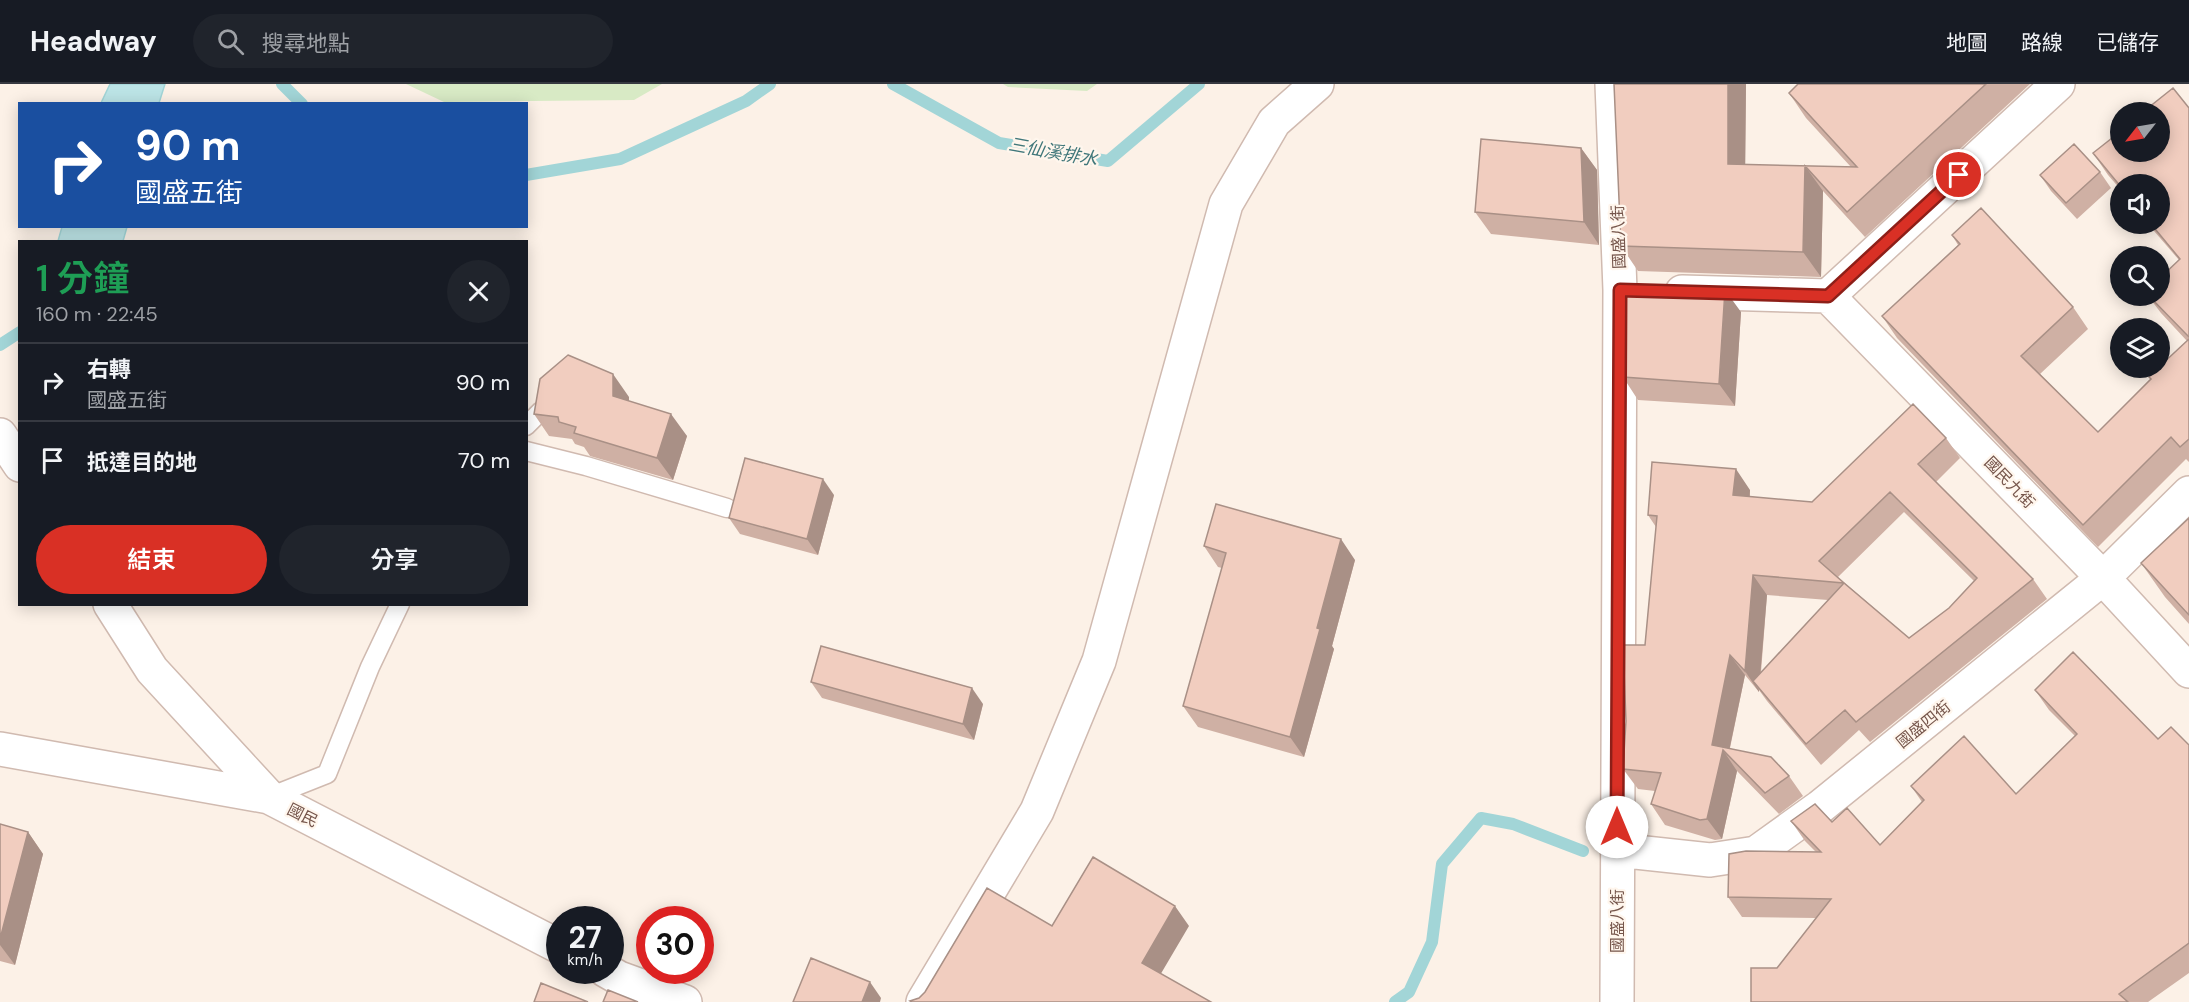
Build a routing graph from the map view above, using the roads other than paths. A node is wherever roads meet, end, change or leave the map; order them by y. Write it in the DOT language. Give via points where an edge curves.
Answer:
graph roads {
  1 [pos="1317,84"];
  2 [pos="1612,84"];
  3 [pos="2058,84"];
  4 [pos="1620,290"];
  5 [pos="1828,296"];
  6 [pos="541,411"];
  7 [pos="528,424"];
  8 [pos="0,435"];
  9 [pos="528,452"];
  10 [pos="18,462"];
  11 [pos="2189,493"];
  12 [pos="727,508"];
  13 [pos="2103,578"];
  14 [pos="111,606"];
  15 [pos="399,606"];
  16 [pos="2189,670"];
  17 [pos="0,749"];
  18 [pos="268,797"];
  19 [pos="1617,850"];
  20 [pos="546,940"];
  21 [pos="624,980"];
  22 [pos="685,1002"];
  23 [pos="923,1002"];
  24 [pos="1617,1002"];
  1 -- 23 [label="street" via="1274,122 1226,204 1099,661 1037,811"];
  2 -- 4 [label="street, 國盛八街"];
  3 -- 5 [label="street"];
  4 -- 5 [label="street"];
  4 -- 19 [label="street, 國盛八街"];
  5 -- 13 [label="street, 國民九街"];
  6 -- 7 [label="lane"];
  8 -- 10 [label="street"];
  9 -- 12 [label="lane"];
  11 -- 13 [label="street, 國盛四街"];
  13 -- 16 [label="street, 國民九街"];
  13 -- 19 [label="street, 國盛四街" via="1820,807 1756,854 1710,860"];
  14 -- 18 [label="street, 國民" via="152,670"];
  15 -- 18 [label="lane" via="370,666 327,774"];
  17 -- 18 [label="street"];
  18 -- 20 [label="street, 國民"];
  19 -- 24 [label="street, 國盛八街"];
  21 -- 22 [label="street"];
}
